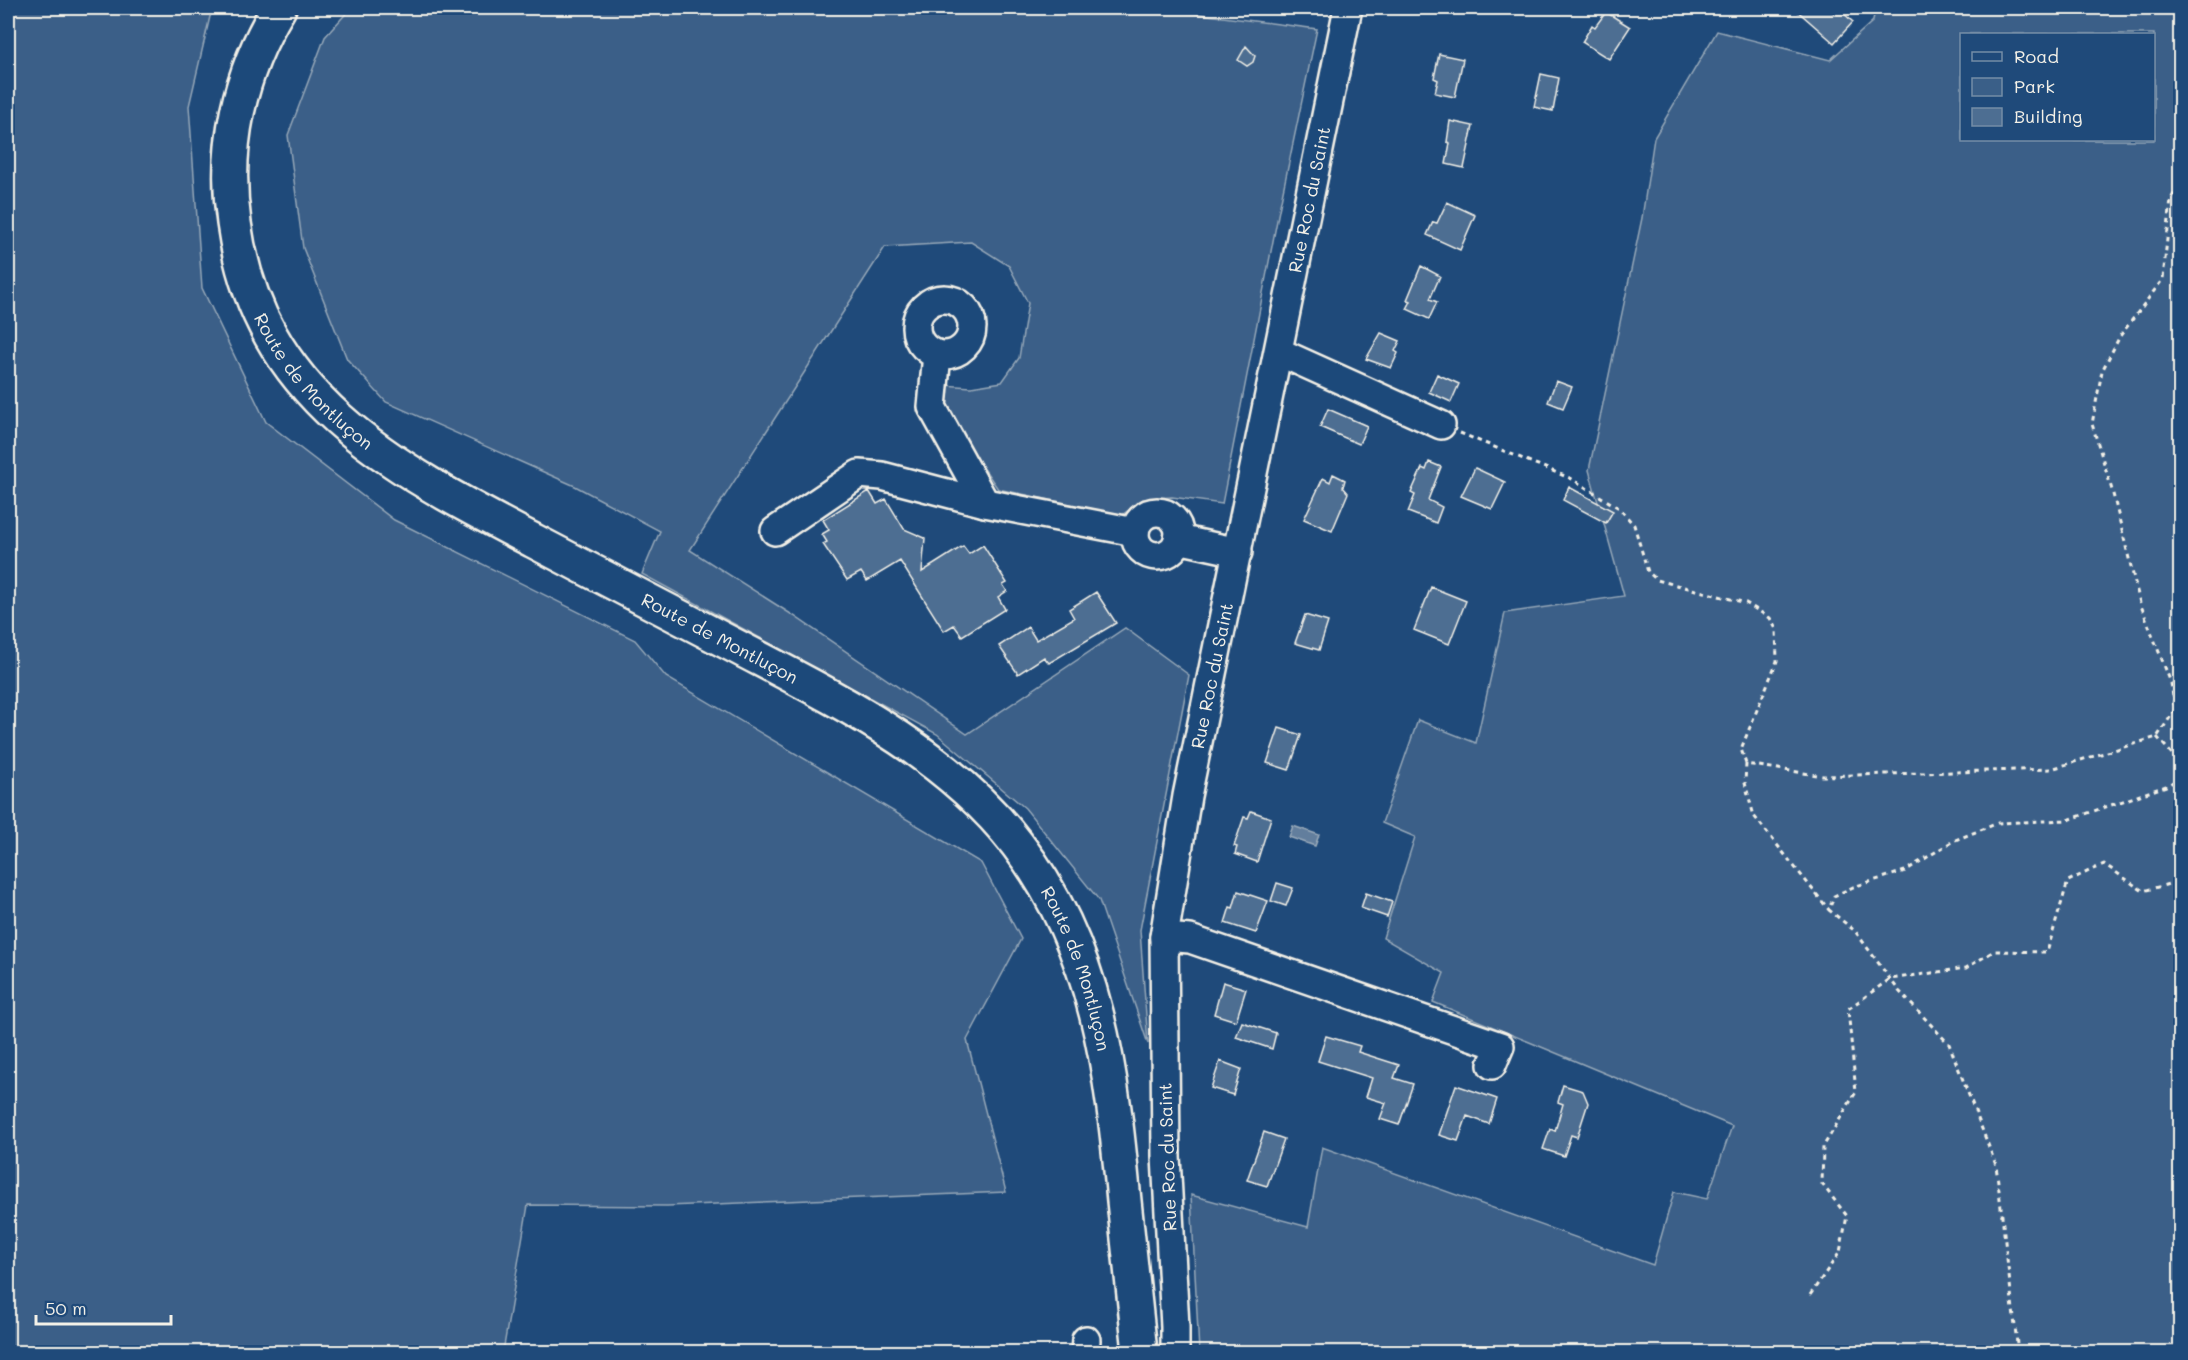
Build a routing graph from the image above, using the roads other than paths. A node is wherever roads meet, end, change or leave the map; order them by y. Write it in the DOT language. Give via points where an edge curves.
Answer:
graph roads {
  1 [pos="263,8"];
  2 [pos="279,8"];
  3 [pos="1348,8"];
  4 [pos="1279,352"];
  5 [pos="937,354"];
  6 [pos="1441,425"];
  7 [pos="985,502"];
  8 [pos="775,531"];
  9 [pos="1238,552"];
  10 [pos="1164,937"];
  11 [pos="1492,1065"];
  12 [pos="1121,1353"];
  13 [pos="1140,1353"];
  14 [pos="1174,1353"];
  1 -- 12 [label="main road, Route de Montluçon" via="244,45 228,92 220,138 218,186 229,264 244,309 264,350 319,420 378,468 438,505 875,737 954,796 993,837 1017,868 1050,928 1074,999 1093,1100"];
  2 -- 13 [label="main road, Route de Montluçon" via="243,85 230,183 243,268 274,343 322,404 392,461 459,502 798,679 890,732 945,771 1004,828 1059,910 1074,940 1091,993 1115,1113"];
  3 -- 4 [label="street, Rue Roc du Saint"];
  4 -- 6 [label="street"];
  4 -- 9 [label="street, Rue Roc du Saint"];
  5 -- 7 [label="street" via="932,407"];
  7 -- 8 [label="street" via="882,476 859,474"];
  7 -- 9 [label="street" via="1134,532 1146,514 1160,512 1172,519 1178,539"];
  9 -- 10 [label="street, Rue Roc du Saint" via="1181,826"];
  10 -- 11 [label="street" via="1190,939 1500,1046"];
  10 -- 14 [label="street, Rue Roc du Saint" via="1166,1156"];
}
